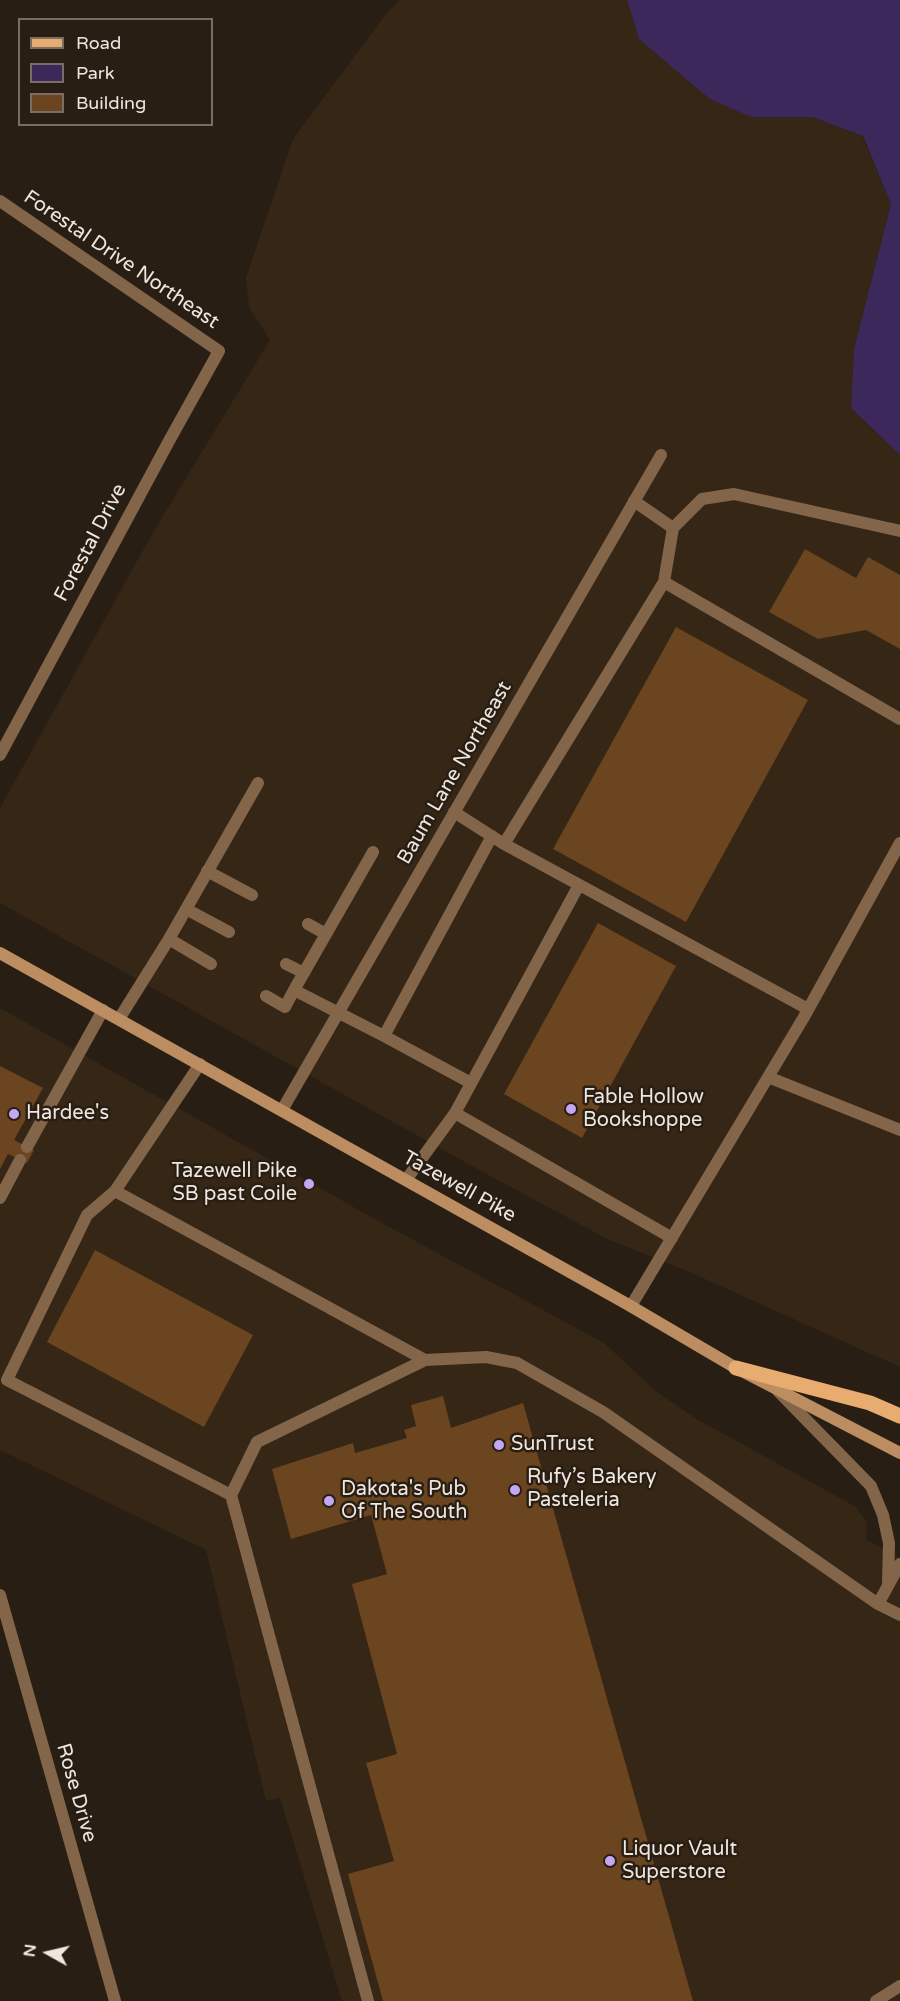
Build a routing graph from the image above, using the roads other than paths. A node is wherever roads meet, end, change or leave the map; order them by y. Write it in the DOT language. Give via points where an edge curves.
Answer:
graph roads {
  1 [pos="0,201"];
  2 [pos="219,351"];
  3 [pos="661,455"];
  4 [pos="634,501"];
  5 [pos="673,528"];
  6 [pos="900,531"];
  7 [pos="664,582"];
  8 [pos="900,719"];
  9 [pos="0,755"];
  10 [pos="258,783"];
  11 [pos="454,812"];
  12 [pos="492,836"];
  13 [pos="900,843"];
  14 [pos="504,844"];
  15 [pos="373,852"];
  16 [pos="207,871"];
  17 [pos="579,885"];
  18 [pos="252,895"];
  19 [pos="186,909"];
  20 [pos="308,924"];
  21 [pos="229,932"];
  22 [pos="326,934"];
  23 [pos="169,939"];
  24 [pos="0,953"];
  25 [pos="211,964"];
  26 [pos="286,964"];
  27 [pos="304,973"];
  28 [pos="294,990"];
  29 [pos="266,996"];
  30 [pos="808,1009"];
  31 [pos="103,1010"];
  32 [pos="338,1013"];
  33 [pos="119,1019"];
  34 [pos="384,1036"];
  35 [pos="200,1064"];
  36 [pos="768,1077"];
  37 [pos="471,1083"];
  38 [pos="282,1110"];
  39 [pos="454,1113"];
  40 [pos="900,1130"];
  41 [pos="27,1147"];
  42 [pos="20,1160"];
  43 [pos="406,1180"];
  44 [pos="115,1191"];
  45 [pos="0,1198"];
  46 [pos="672,1238"];
  47 [pos="631,1306"];
  48 [pos="425,1360"];
  49 [pos="736,1368"];
  50 [pos="3,1380"];
  51 [pos="775,1388"];
  52 [pos="900,1416"];
  53 [pos="900,1453"];
  54 [pos="231,1495"];
  55 [pos="900,1564"];
  56 [pos="888,1585"];
  57 [pos="0,1595"];
  58 [pos="878,1604"];
  59 [pos="900,1615"];
  60 [pos="900,1986"];
  61 [pos="115,2001"];
  62 [pos="368,2001"];
  63 [pos="876,2001"];
  1 -- 2 [label="street, Forestal Drive Northeast"];
  2 -- 9 [label="street, Forestal Drive"];
  3 -- 4 [label="street, Baum Lane Northeast"];
  4 -- 5 [label="street"];
  4 -- 11 [label="street, Baum Lane Northeast"];
  5 -- 6 [label="street" via="702,500 734,494"];
  5 -- 7 [label="street"];
  7 -- 8 [label="street"];
  7 -- 14 [label="street"];
  10 -- 16 [label="street"];
  11 -- 12 [label="street"];
  11 -- 32 [label="street, Baum Lane Northeast"];
  12 -- 14 [label="street"];
  12 -- 34 [label="street"];
  13 -- 30 [label="street"];
  14 -- 17 [label="street"];
  15 -- 22 [label="street"];
  16 -- 18 [label="street"];
  16 -- 19 [label="street"];
  17 -- 30 [label="street"];
  17 -- 37 [label="street"];
  19 -- 21 [label="street"];
  19 -- 23 [label="street"];
  20 -- 22 [label="street"];
  22 -- 27 [label="street"];
  23 -- 25 [label="street"];
  23 -- 33 [label="street"];
  24 -- 31 [label="main road, Tazewell Pike"];
  26 -- 27 [label="street"];
  27 -- 28 [label="street"];
  28 -- 29 [label="street" via="285,1007"];
  28 -- 32 [label="street"];
  30 -- 36 [label="street"];
  31 -- 33 [label="main road, Tazewell Pike"];
  31 -- 41 [label="street"];
  32 -- 34 [label="street"];
  32 -- 38 [label="street, Baum Lane Northeast"];
  33 -- 35 [label="main road, Tazewell Pike"];
  34 -- 37 [label="street"];
  35 -- 38 [label="main road, Tazewell Pike"];
  35 -- 44 [label="street"];
  36 -- 40 [label="street"];
  36 -- 46 [label="street"];
  37 -- 39 [label="street"];
  38 -- 43 [label="main road, Tazewell Pike"];
  39 -- 43 [label="street"];
  39 -- 46 [label="street"];
  42 -- 45 [label="street"];
  43 -- 47 [label="main road, Tazewell Pike"];
  44 -- 48 [label="street"];
  44 -- 50 [label="street" via="87,1215"];
  46 -- 47 [label="street"];
  47 -- 49 [label="main road, Tazewell Pike"];
  48 -- 54 [label="street" via="257,1442"];
  48 -- 58 [label="street" via="486,1357 518,1363 603,1412"];
  49 -- 51 [label="main road, Tazewell Pike"];
  49 -- 52 [label="main road" via="870,1403"];
  50 -- 54 [label="street"];
  51 -- 53 [label="main road, Tazewell Pike"];
  51 -- 56 [label="street" via="871,1486 889,1543"];
  54 -- 62 [label="street"];
  55 -- 56 [label="street"];
  56 -- 58 [label="street"];
  57 -- 61 [label="street, Rose Drive"];
  58 -- 59 [label="street"];
  60 -- 63 [label="street"];
}
